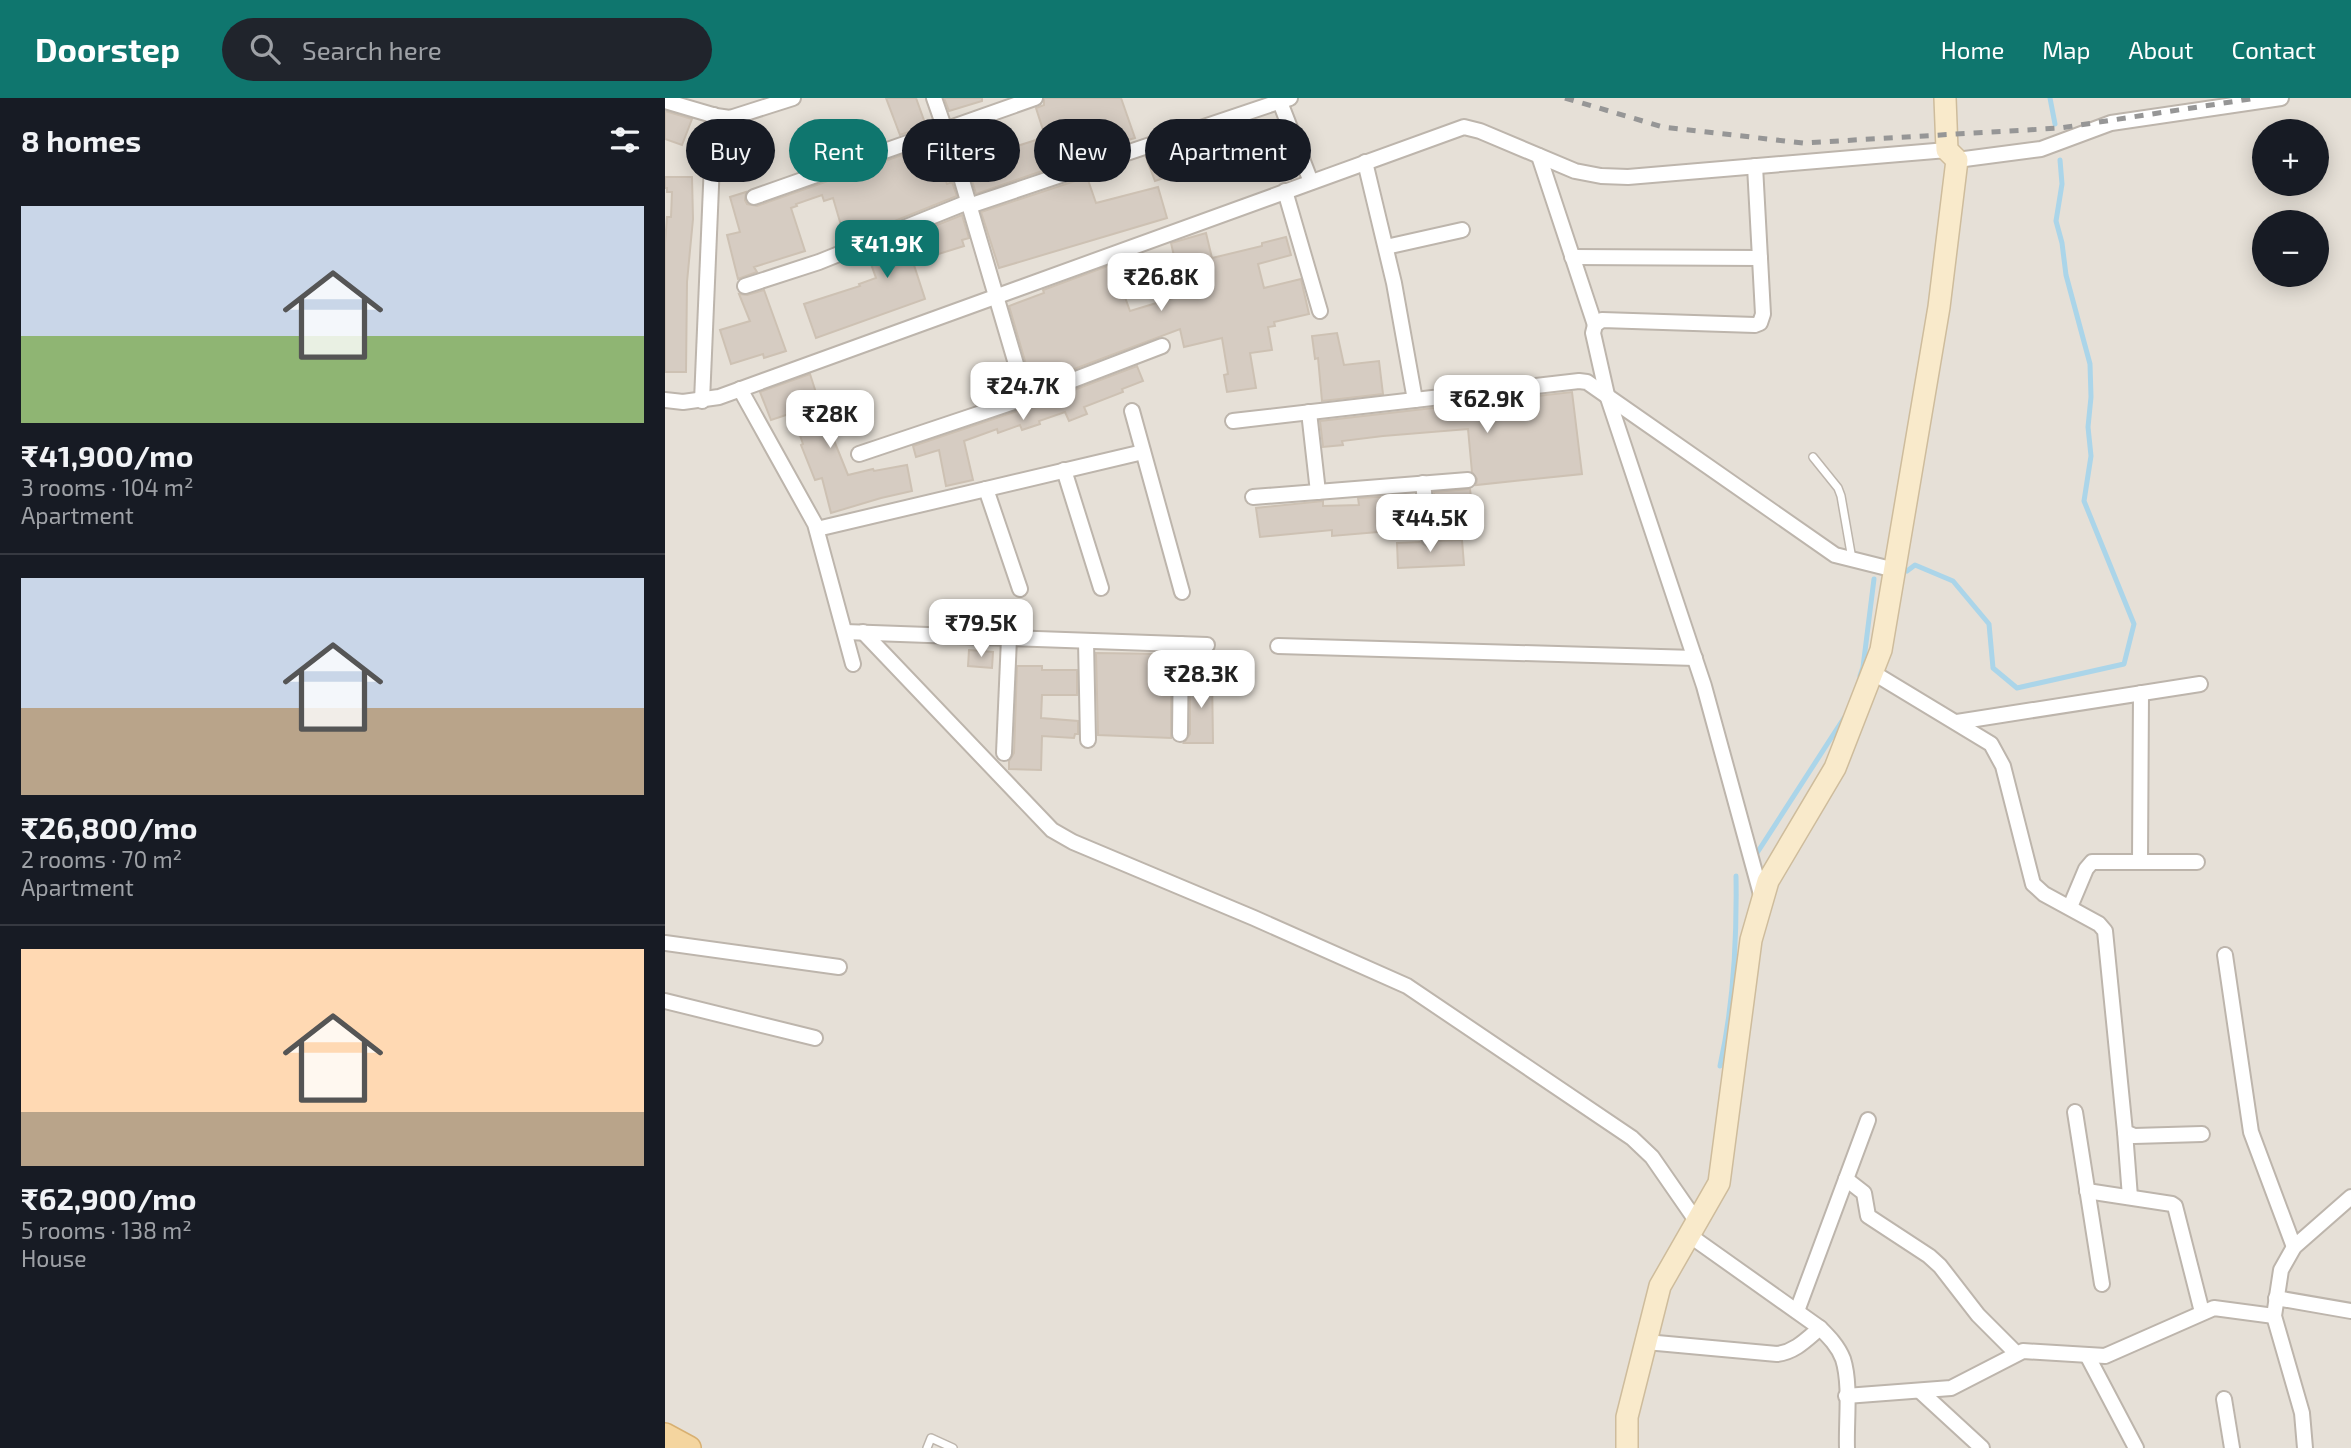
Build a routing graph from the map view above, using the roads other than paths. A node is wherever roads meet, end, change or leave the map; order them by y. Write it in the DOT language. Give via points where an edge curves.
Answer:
graph roads {
  1 [pos="793,98"];
  2 [pos="934,98"];
  3 [pos="1035,98"];
  4 [pos="1945,98"];
  5 [pos="2281,98"];
  6 [pos="1285,100"];
  7 [pos="665,102"];
  8 [pos="705,108"];
  9 [pos="941,119"];
  10 [pos="978,119"];
  11 [pos="1291,119"];
  12 [pos="902,146"];
  13 [pos="1952,155"];
  14 [pos="1539,156"];
  15 [pos="1365,162"];
  16 [pos="1755,166"];
  17 [pos="962,182"];
  18 [pos="1311,182"];
  19 [pos="1285,191"];
  20 [pos="754,197"];
  21 [pos="969,204"];
  22 [pos="1462,230"];
  23 [pos="1386,247"];
  24 [pos="1572,257"];
  25 [pos="1760,258"];
  26 [pos="745,286"];
  27 [pos="996,295"];
  28 [pos="1320,311"];
  29 [pos="1595,325"];
  30 [pos="1162,346"];
  31 [pos="740,389"];
  32 [pos="1607,395"];
  33 [pos="1026,397"];
  34 [pos="665,400"];
  35 [pos="1415,400"];
  36 [pos="702,401"];
  37 [pos="1132,411"];
  38 [pos="1309,412"];
  39 [pos="1233,421"];
  40 [pos="1143,452"];
  41 [pos="859,454"];
  42 [pos="1813,457"];
  43 [pos="1064,470"];
  44 [pos="1468,480"];
  45 [pos="1423,484"];
  46 [pos="986,489"];
  47 [pos="1318,492"];
  48 [pos="1253,497"];
  49 [pos="817,529"];
  50 [pos="1429,537"];
  51 [pos="1852,560"];
  52 [pos="1895,570"];
  53 [pos="1020,589"];
  54 [pos="1101,589"];
  55 [pos="1182,592"];
  56 [pos="845,632"];
  57 [pos="863,632"];
  58 [pos="1009,638"];
  59 [pos="1087,641"];
  60 [pos="1181,644"];
  61 [pos="1207,645"];
  62 [pos="1278,646"];
  63 [pos="1695,658"];
  64 [pos="853,664"];
  65 [pos="1872,673"];
  66 [pos="2200,684"];
  67 [pos="2141,693"];
  68 [pos="1957,722"];
  69 [pos="1180,734"];
  70 [pos="1088,740"];
  71 [pos="1004,753"];
  72 [pos="2140,861"];
  73 [pos="2197,862"];
  74 [pos="1762,900"];
  75 [pos="2070,907"];
  76 [pos="665,943"];
  77 [pos="2225,955"];
  78 [pos="839,967"];
  79 [pos="665,1002"];
  80 [pos="815,1038"];
  81 [pos="2075,1112"];
  82 [pos="1868,1120"];
  83 [pos="2125,1132"];
  84 [pos="2202,1134"];
  85 [pos="1846,1180"];
  86 [pos="2087,1191"];
  87 [pos="2130,1197"];
  88 [pos="2351,1197"];
  89 [pos="1693,1228"];
  90 [pos="2294,1247"];
  91 [pos="2102,1284"];
  92 [pos="2276,1298"];
  93 [pos="1797,1311"];
  94 [pos="2351,1311"];
  95 [pos="2202,1312"];
  96 [pos="2274,1315"];
  97 [pos="1820,1328"];
  98 [pos="1646,1342"];
  99 [pos="2016,1353"];
  100 [pos="2087,1355"];
  101 [pos="1920,1391"];
  102 [pos="1846,1396"];
  103 [pos="2224,1399"];
  104 [pos="665,1435"];
  105 [pos="689,1448"];
  106 [pos="927,1448"];
  107 [pos="953,1448"];
  108 [pos="1627,1448"];
  109 [pos="1847,1448"];
  110 [pos="1982,1448"];
  111 [pos="2136,1448"];
  112 [pos="2232,1448"];
  113 [pos="2305,1448"];
  1 -- 8 [label="street" via="736,117"];
  2 -- 9 [label="street"];
  3 -- 10 [label="street"];
  4 -- 13 [label="street"];
  5 -- 13 [label="street" via="2111,123 2041,149"];
  6 -- 11 [label="street"];
  6 -- 21 [label="street"];
  7 -- 8 [label="street"];
  8 -- 36 [label="street"];
  12 -- 20 [label="street"];
  13 -- 16 [label="street"];
  13 -- 52 [label="street" via="1939,307"];
  14 -- 15 [label="street" via="1464,127"];
  14 -- 16 [label="street" via="1601,176"];
  14 -- 24 [label="street"];
  15 -- 18 [label="street"];
  15 -- 23 [label="street"];
  16 -- 25 [label="street"];
  17 -- 21 [label="street"];
  18 -- 19 [label="street"];
  19 -- 27 [label="street"];
  19 -- 28 [label="street"];
  21 -- 26 [label="street"];
  21 -- 27 [label="street"];
  22 -- 23 [label="street"];
  23 -- 35 [label="street"];
  24 -- 25 [label="street"];
  24 -- 29 [label="street"];
  25 -- 29 [label="street" via="1760,323 1602,320"];
  27 -- 31 [label="street"];
  27 -- 33 [label="street"];
  29 -- 32 [label="street"];
  30 -- 33 [label="street"];
  31 -- 36 [label="street"];
  31 -- 49 [label="street"];
  32 -- 35 [label="street" via="1579,381"];
  32 -- 51 [label="street" via="1835,555"];
  32 -- 63 [label="street"];
  33 -- 41 [label="street"];
  34 -- 36 [label="street"];
  35 -- 38 [label="street"];
  37 -- 40 [label="street"];
  38 -- 39 [label="street"];
  38 -- 47 [label="street"];
  40 -- 43 [label="street"];
  40 -- 55 [label="street"];
  42 -- 51 [label="lane" via="1838,488"];
  43 -- 46 [label="street"];
  43 -- 54 [label="street"];
  44 -- 45 [label="street"];
  45 -- 47 [label="street"];
  45 -- 50 [label="street"];
  46 -- 49 [label="street"];
  46 -- 53 [label="street"];
  47 -- 48 [label="street"];
  49 -- 56 [label="street"];
  51 -- 52 [label="street"];
  52 -- 65 [label="street" via="1881,650"];
  56 -- 57 [label="street"];
  56 -- 64 [label="street"];
  57 -- 58 [label="street"];
  57 -- 89 [label="street" via="1052,830 1407,986 1642,1146"];
  58 -- 59 [label="street"];
  58 -- 71 [label="street"];
  59 -- 60 [label="street"];
  59 -- 70 [label="street"];
  60 -- 61 [label="street"];
  60 -- 69 [label="street"];
  62 -- 63 [label="street"];
  63 -- 74 [label="street"];
  65 -- 68 [label="street"];
  65 -- 74 [label="street" via="1835,768 1768,881"];
  66 -- 67 [label="street"];
  67 -- 68 [label="street"];
  67 -- 72 [label="street"];
  68 -- 75 [label="street" via="1997,753 2033,884"];
  72 -- 73 [label="street"];
  72 -- 75 [label="street" via="2092,862"];
  74 -- 89 [label="street" via="1751,940 1719,1183"];
  75 -- 83 [label="street" via="2105,931"];
  76 -- 78 [label="street"];
  77 -- 90 [label="street" via="2251,1132"];
  79 -- 80 [label="street"];
  81 -- 86 [label="street"];
  82 -- 85 [label="street"];
  83 -- 84 [label="street" via="2134,1136"];
  83 -- 87 [label="street"];
  85 -- 93 [label="street"];
  85 -- 99 [label="street" via="1864,1193 1868,1216 1934,1261"];
  86 -- 87 [label="street"];
  86 -- 91 [label="street"];
  87 -- 95 [label="street" via="2172,1204 2177,1209"];
  88 -- 90 [label="street"];
  89 -- 93 [label="street"];
  89 -- 98 [label="street" via="1660,1286"];
  90 -- 92 [label="street" via="2284,1262"];
  92 -- 94 [label="street"];
  92 -- 96 [label="street"];
  93 -- 97 [label="street"];
  95 -- 96 [label="street" via="2214,1308"];
  95 -- 100 [label="street" via="2114,1353"];
  96 -- 113 [label="street" via="2302,1413"];
  97 -- 98 [label="street" via="1794,1349 1777,1354"];
  97 -- 102 [label="street" via="1843,1360"];
  98 -- 108 [label="street" via="1627,1417"];
  99 -- 100 [label="street"];
  99 -- 101 [label="street" via="1957,1386"];
  100 -- 111 [label="street"];
  101 -- 102 [label="street"];
  101 -- 110 [label="street"];
  102 -- 109 [label="street"];
  103 -- 112 [label="street"];
  104 -- 105 [label="main road"];
  106 -- 107 [label="lane" via="931,1438"];
}
